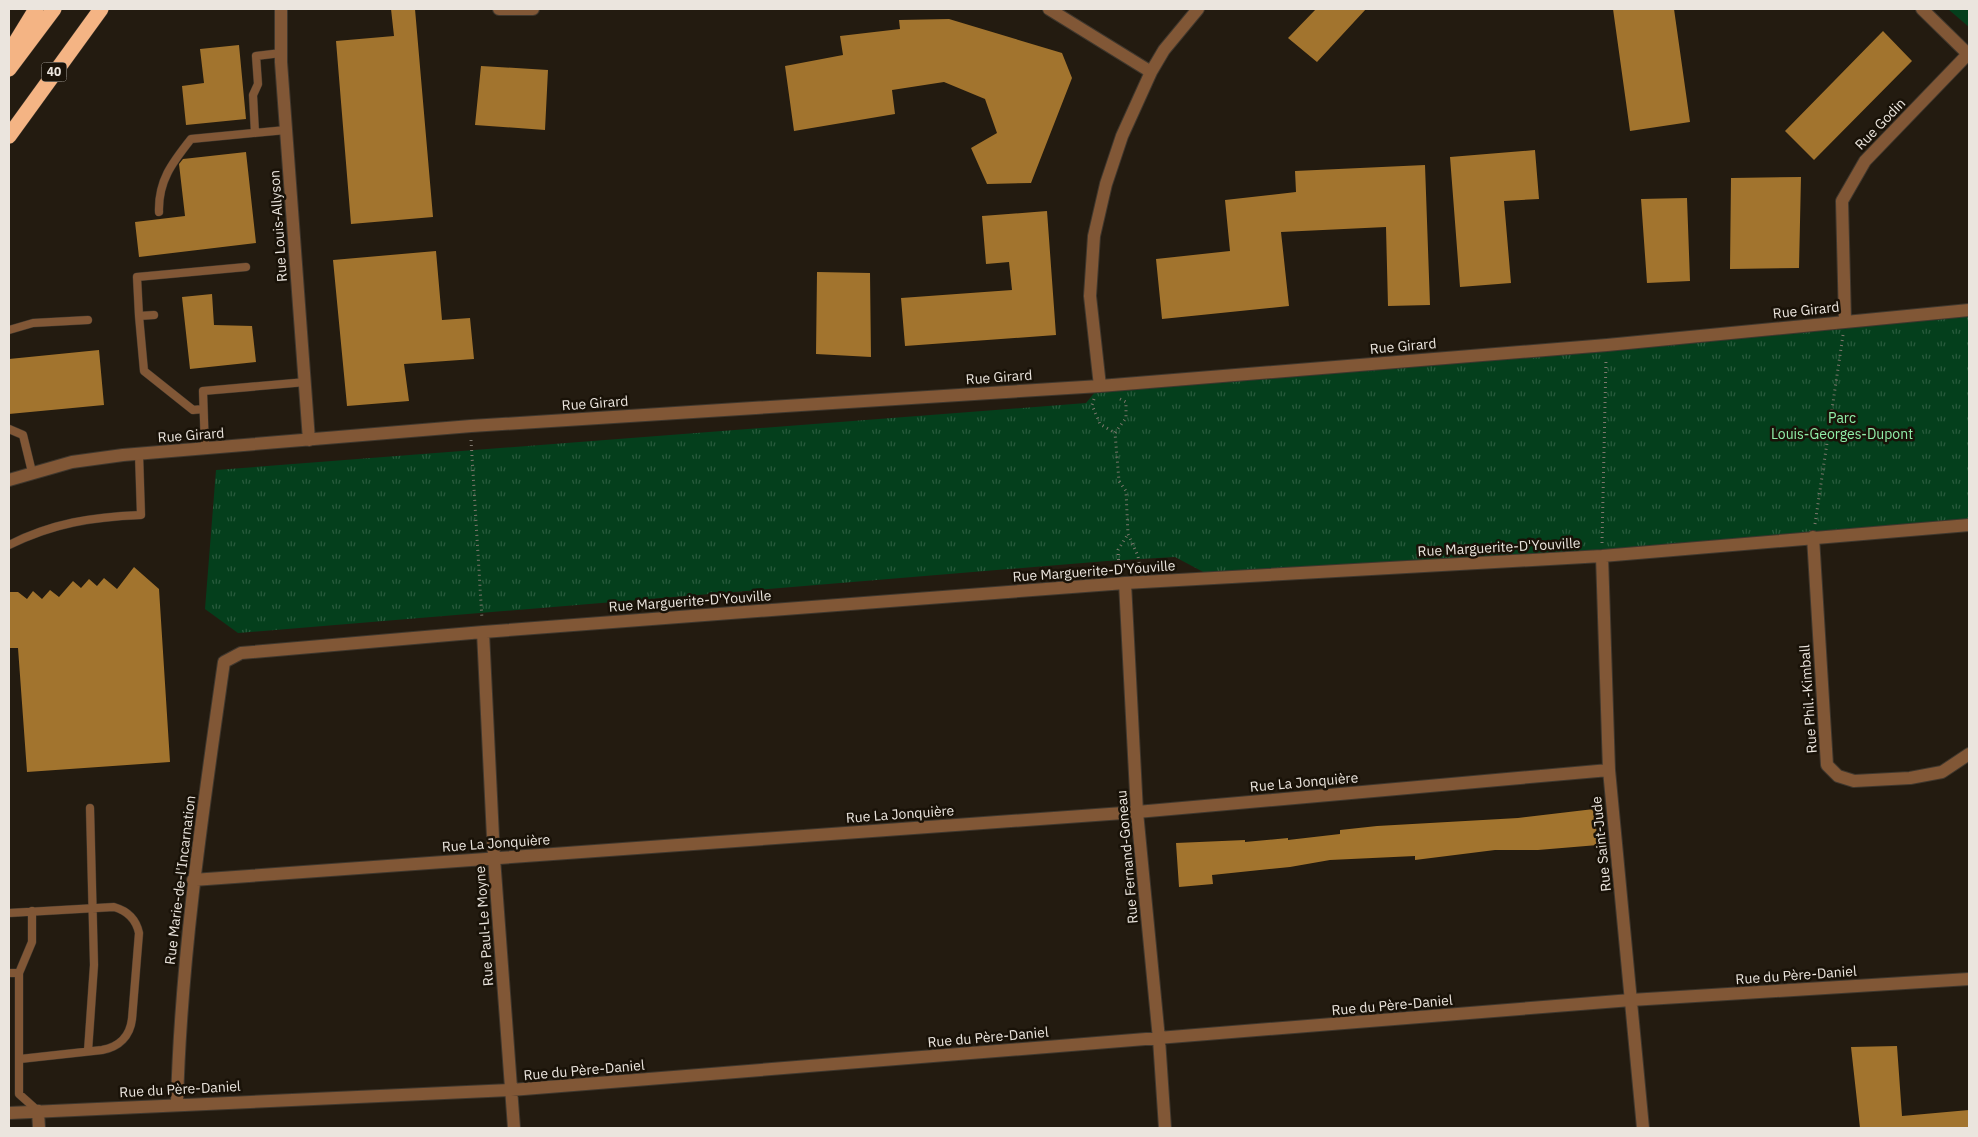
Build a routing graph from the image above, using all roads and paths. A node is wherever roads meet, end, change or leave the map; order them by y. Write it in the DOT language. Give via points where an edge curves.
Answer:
graph roads {
  1 [pos="36,9"];
  2 [pos="54,9"];
  3 [pos="101,9"];
  4 [pos="281,9"];
  5 [pos="499,9"];
  6 [pos="533,9"];
  7 [pos="1050,9"];
  8 [pos="1198,9"];
  9 [pos="1922,9"];
  10 [pos="280,53"];
  11 [pos="1969,53"];
  12 [pos="9,54"];
  13 [pos="9,69"];
  14 [pos="1151,72"];
  15 [pos="286,130"];
  16 [pos="255,133"];
  17 [pos="9,136"];
  18 [pos="159,212"];
  19 [pos="246,266"];
  20 [pos="1969,310"];
  21 [pos="154,315"];
  22 [pos="139,316"];
  23 [pos="88,320"];
  24 [pos="1845,321"];
  25 [pos="9,330"];
  26 [pos="1607,344"];
  27 [pos="306,382"];
  28 [pos="1100,386"];
  29 [pos="203,409"];
  30 [pos="470,426"];
  31 [pos="9,429"];
  32 [pos="1115,433"];
  33 [pos="309,440"];
  34 [pos="204,449"];
  35 [pos="139,454"];
  36 [pos="32,472"];
  37 [pos="9,480"];
  38 [pos="1969,525"];
  39 [pos="1128,534"];
  40 [pos="1813,537"];
  41 [pos="9,545"];
  42 [pos="1602,556"];
  43 [pos="1125,583"];
  44 [pos="483,632"];
  45 [pos="224,662"];
  46 [pos="1969,754"];
  47 [pos="1609,770"];
  48 [pos="90,808"];
  49 [pos="1137,812"];
  50 [pos="494,858"];
  51 [pos="193,880"];
  52 [pos="92,908"];
  53 [pos="32,911"];
  54 [pos="9,913"];
  55 [pos="9,973"];
  56 [pos="19,973"];
  57 [pos="1969,979"];
  58 [pos="1631,1000"];
  59 [pos="1159,1039"];
  60 [pos="88,1052"];
  61 [pos="20,1059"];
  62 [pos="511,1090"];
  63 [pos="177,1103"];
  64 [pos="38,1111"];
  65 [pos="9,1112"];
  66 [pos="39,1128"];
  67 [pos="514,1128"];
  68 [pos="1165,1128"];
  69 [pos="1643,1128"];
  1 -- 12 [label="highway"];
  2 -- 13 [label="highway"];
  3 -- 17 [label="highway, 40"];
  4 -- 10 [label="street, Rue Louis-Allyson"];
  5 -- 6 [label="street"];
  7 -- 14 [label="street"];
  8 -- 14 [label="street" via="1164,50"];
  9 -- 11 [label="street"];
  10 -- 15 [label="street, Rue Louis-Allyson"];
  10 -- 16 [label="lane" via="256,56"];
  11 -- 24 [label="street, Rue Godin" via="1865,161 1842,201"];
  14 -- 28 [label="street" via="1122,136 1094,236 1090,296"];
  15 -- 16 [label="lane"];
  15 -- 27 [label="street, Rue Louis-Allyson"];
  16 -- 18 [label="lane" via="191,140 164,178 159,194"];
  19 -- 22 [label="lane" via="137,277"];
  20 -- 24 [label="street, Rue Girard"];
  21 -- 22 [label="lane"];
  22 -- 29 [label="lane" via="144,371 193,410"];
  23 -- 25 [label="lane" via="33,324"];
  24 -- 26 [label="street, Rue Girard"];
  24 -- 40 [label="path"];
  26 -- 28 [label="street, Rue Girard"];
  26 -- 42 [label="path"];
  27 -- 29 [label="lane" via="203,391"];
  27 -- 33 [label="street, Rue Louis-Allyson"];
  28 -- 30 [label="street, Rue Girard"];
  28 -- 32 [label="path" via="1092,405 1100,424"];
  28 -- 32 [label="path" via="1126,402 1126,418"];
  29 -- 34 [label="lane"];
  30 -- 33 [label="street, Rue Girard"];
  30 -- 44 [label="path"];
  31 -- 36 [label="lane" via="23,435"];
  32 -- 39 [label="path" via="1120,481 1126,491"];
  33 -- 34 [label="street, Rue Girard"];
  34 -- 35 [label="street, Rue Girard"];
  35 -- 36 [label="street, Rue Girard" via="72,462"];
  35 -- 41 [label="lane" via="141,515 76,520"];
  36 -- 37 [label="street, Rue Girard"];
  38 -- 40 [label="street, Rue Marguerite-D'Youville"];
  39 -- 43 [label="path" via="1118,550 1119,570"];
  39 -- 43 [label="path" via="1140,569"];
  40 -- 42 [label="street, Rue Marguerite-D'Youville"];
  40 -- 46 [label="street, Rue Phil.-Kimball" via="1827,765 1838,776 1854,780 1910,778 1942,772"];
  42 -- 43 [label="street, Rue Marguerite-D'Youville"];
  42 -- 47 [label="street, Rue Saint-Jude"];
  43 -- 44 [label="street, Rue Marguerite-D'Youville"];
  43 -- 49 [label="street, Rue Fernand-Goneau"];
  44 -- 45 [label="street, Rue Marguerite-D'Youville" via="241,653"];
  44 -- 50 [label="street, Rue Paul-Le Moyne"];
  45 -- 51 [label="street, Rue Marie-de-l'Incarnation"];
  47 -- 49 [label="street, Rue La Jonquière"];
  47 -- 58 [label="street, Rue Saint-Jude"];
  48 -- 52 [label="lane"];
  49 -- 50 [label="street, Rue La Jonquière"];
  49 -- 59 [label="street, Rue Fernand-Goneau"];
  50 -- 51 [label="street, Rue La Jonquière"];
  50 -- 62 [label="street, Rue Paul-Le Moyne"];
  51 -- 63 [label="street, Rue Marie-de-l'Incarnation" via="179,1029"];
  52 -- 53 [label="lane"];
  52 -- 60 [label="lane" via="94,965"];
  52 -- 60 [label="lane" via="114,907 125,911 136,922 139,938 130,1030 114,1047"];
  53 -- 54 [label="lane"];
  53 -- 56 [label="lane" via="32,942"];
  55 -- 56 [label="lane"];
  56 -- 61 [label="lane"];
  57 -- 58 [label="street, Rue du Père-Daniel"];
  58 -- 59 [label="street, Rue du Père-Daniel"];
  58 -- 69 [label="street, Rue Saint-Jude"];
  59 -- 62 [label="street, Rue du Père-Daniel"];
  59 -- 68 [label="street, Rue Fernand-Goneau"];
  60 -- 61 [label="lane"];
  61 -- 64 [label="lane" via="19,1094"];
  62 -- 63 [label="street, Rue du Père-Daniel"];
  62 -- 67 [label="street, Rue Paul-Le Moyne"];
  63 -- 64 [label="street, Rue du Père-Daniel"];
  64 -- 65 [label="street, Rue du Père-Daniel"];
  64 -- 66 [label="street"];
}
